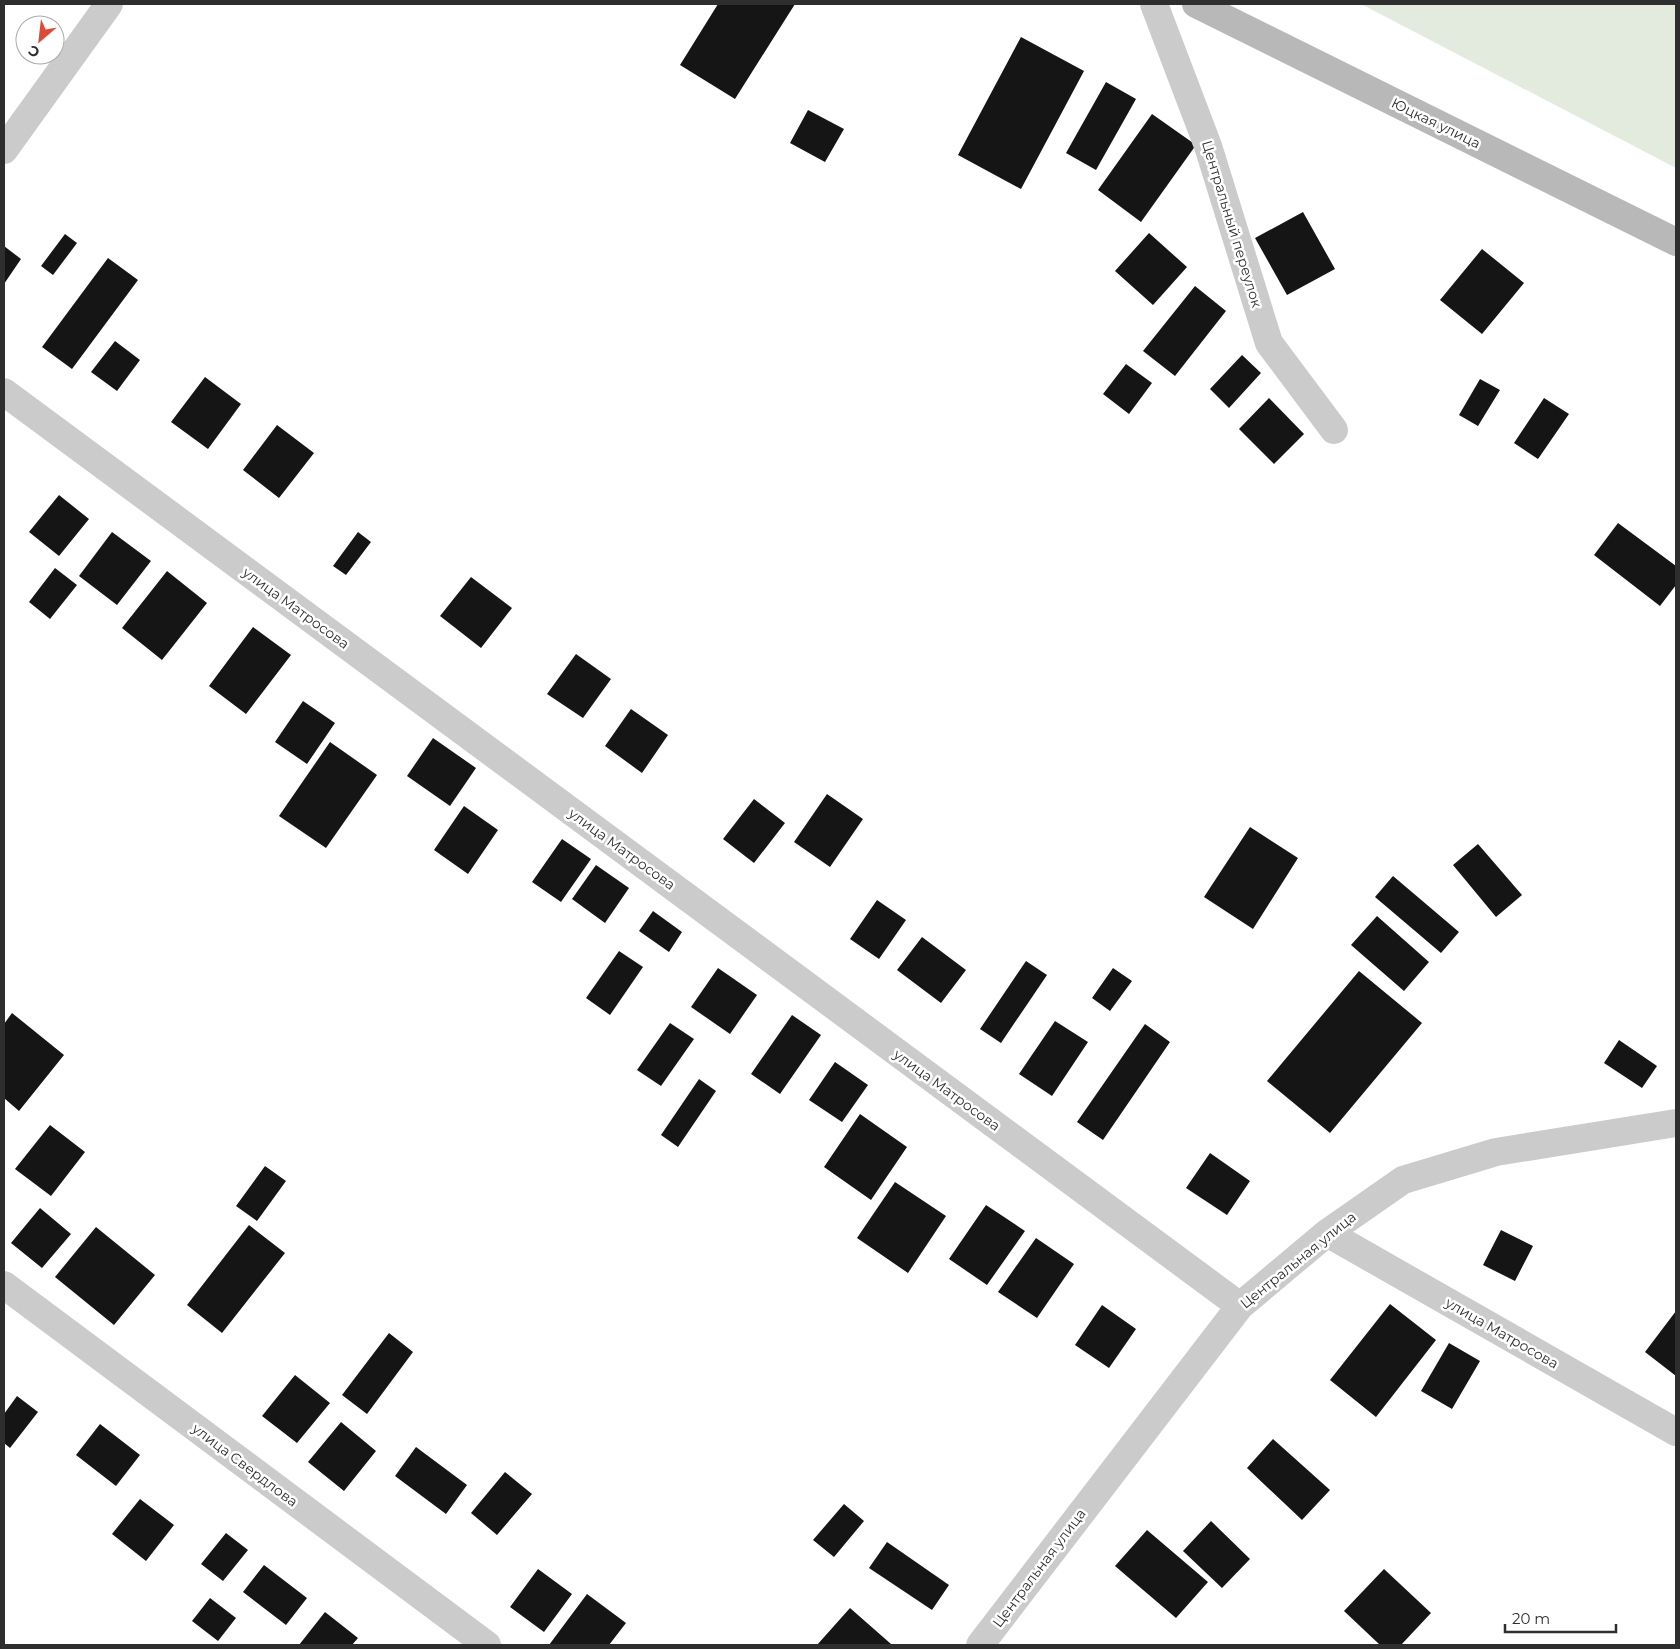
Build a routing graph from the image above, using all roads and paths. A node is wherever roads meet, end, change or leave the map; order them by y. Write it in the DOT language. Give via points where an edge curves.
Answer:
graph roads {
  1 [pos="108,4"];
  2 [pos="1154,4"];
  3 [pos="1196,4"];
  4 [pos="4,150"];
  5 [pos="1676,242"];
  6 [pos="4,392"];
  7 [pos="1334,430"];
  8 [pos="1676,1123"];
  9 [pos="1327,1233"];
  10 [pos="4,1285"];
  11 [pos="1240,1306"];
  12 [pos="1676,1432"];
  13 [pos="487,1645"];
  14 [pos="980,1645"];
  1 -- 4 [label="street"];
  2 -- 7 [label="street, Центральный переулок" via="1208,146 1269,343"];
  3 -- 5 [label="main road, Юцкая улица"];
  6 -- 11 [label="street, улица Матросова"];
  8 -- 9 [label="street, Центральная улица" via="1496,1152 1403,1180"];
  9 -- 11 [label="street, Центральная улица"];
  9 -- 12 [label="street, улица Матросова"];
  10 -- 13 [label="street, улица Свердлова"];
  11 -- 14 [label="street, Центральная улица"];
}
